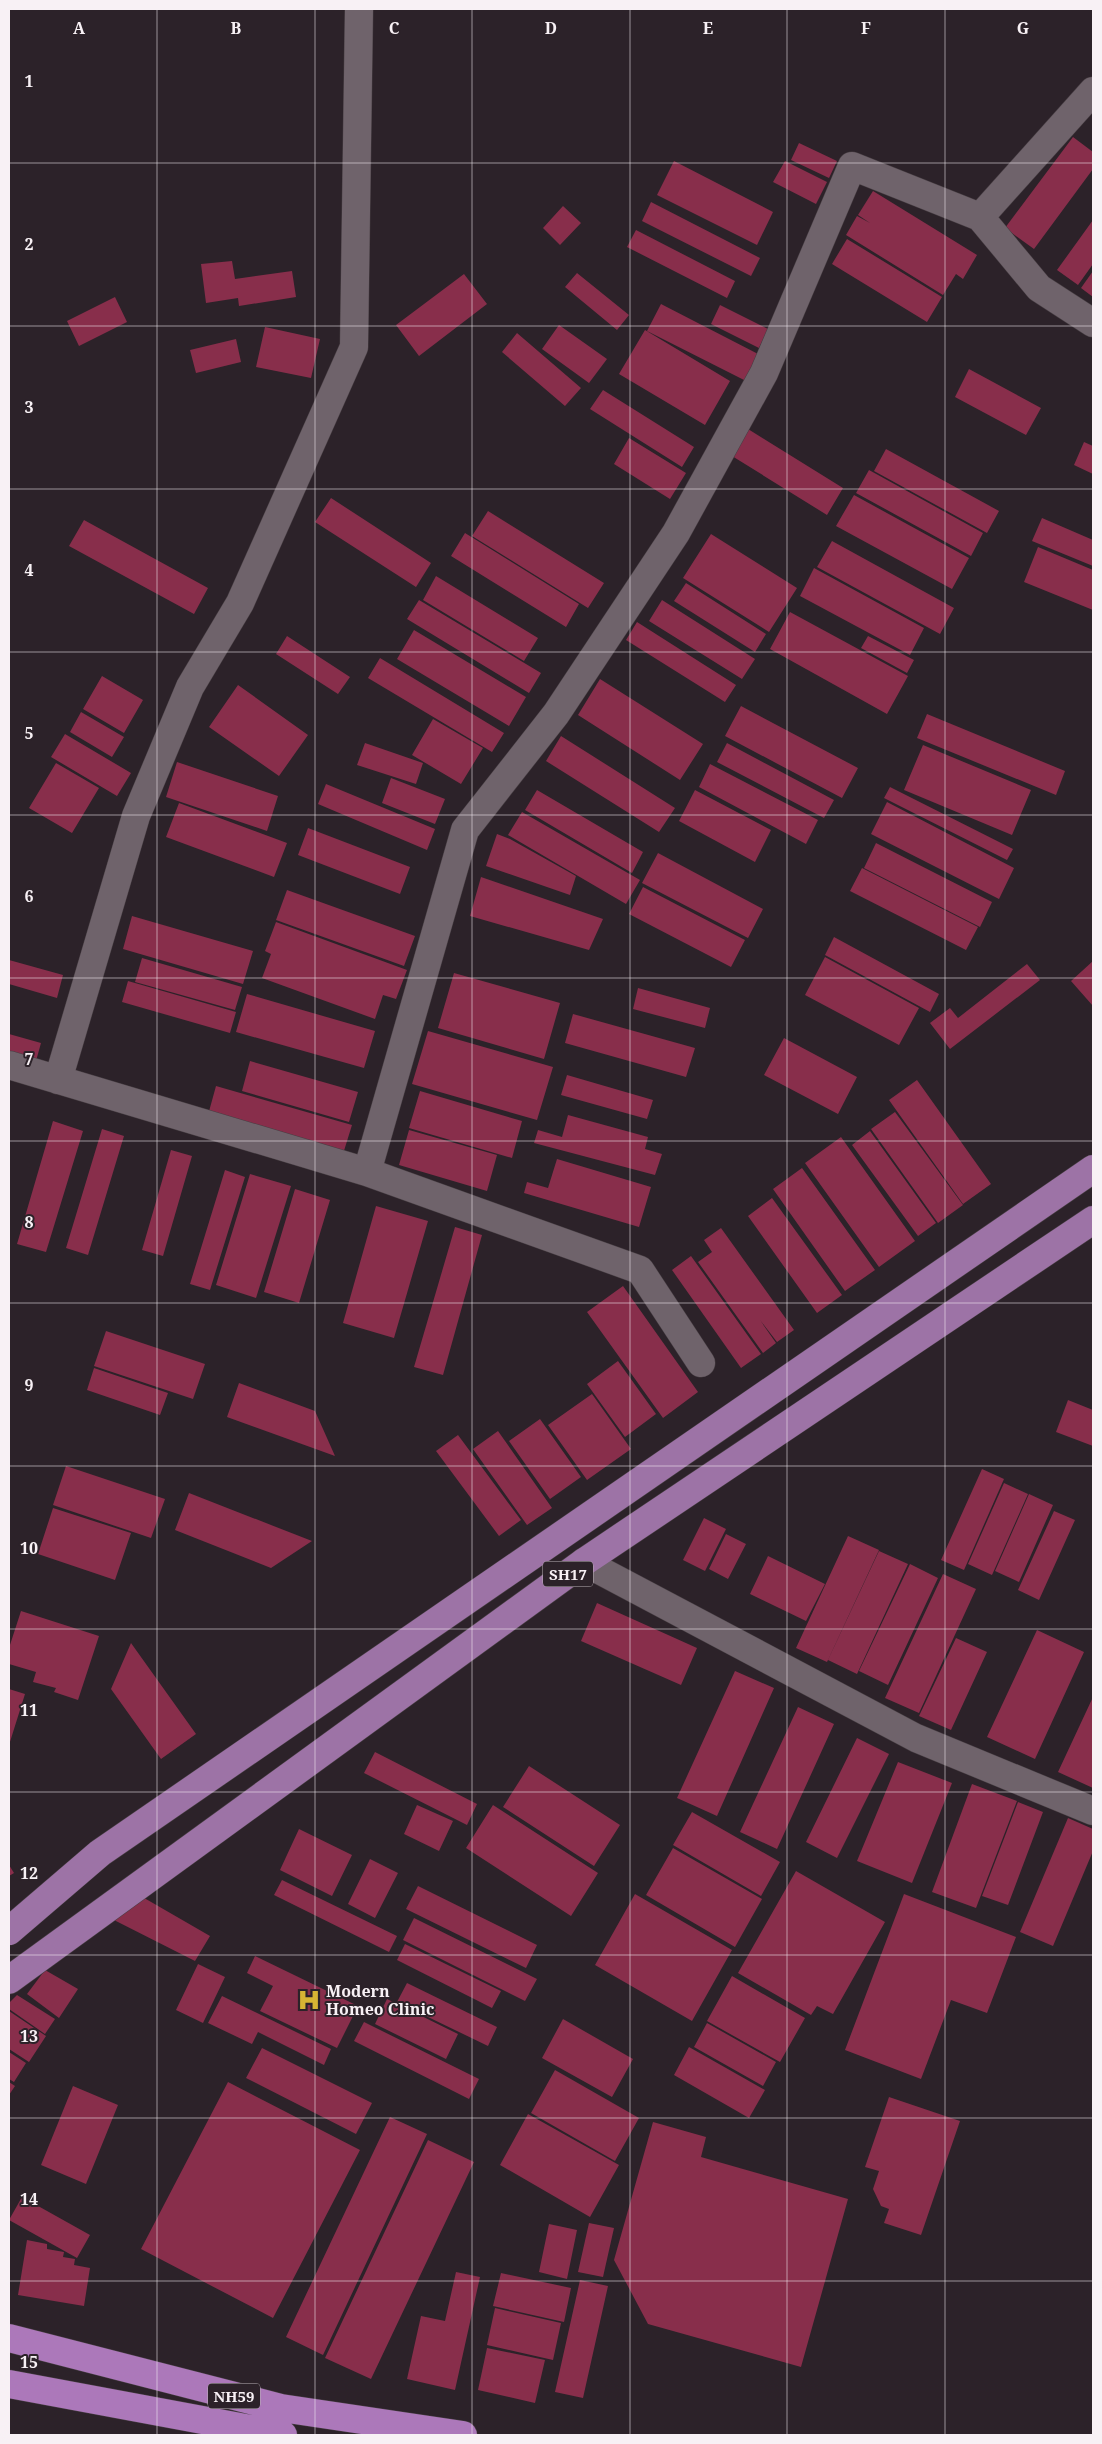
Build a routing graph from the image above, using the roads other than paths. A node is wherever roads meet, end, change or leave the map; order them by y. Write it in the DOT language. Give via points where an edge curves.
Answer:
graph roads {
  1 [pos="359,9"];
  2 [pos="1093,91"];
  3 [pos="980,217"];
  4 [pos="1093,323"];
  5 [pos="9,1065"];
  6 [pos="58,1080"];
  7 [pos="1093,1169"];
  8 [pos="367,1172"];
  9 [pos="1093,1220"];
  10 [pos="701,1362"];
  11 [pos="584,1562"];
  12 [pos="1093,1811"];
  13 [pos="9,1931"];
  14 [pos="9,1980"];
  15 [pos="9,2338"];
  16 [pos="9,2384"];
  17 [pos="283,2435"];
  18 [pos="463,2435"];
  1 -- 6 [label="street" via="354,347 240,603 190,687 136,816"];
  2 -- 3 [label="street"];
  3 -- 4 [label="street" via="1039,288"];
  3 -- 8 [label="street" via="852,166 764,373 676,533 556,714 465,830"];
  5 -- 6 [label="street"];
  6 -- 8 [label="street"];
  7 -- 13 [label="main road" via="100,1853"];
  8 -- 10 [label="street" via="640,1270"];
  9 -- 11 [label="main road, SH17"];
  11 -- 12 [label="street" via="916,1738"];
  11 -- 14 [label="main road, SH17"];
  15 -- 18 [label="highway, NH59" via="281,2408"];
  16 -- 17 [label="highway, NH59"];
}
